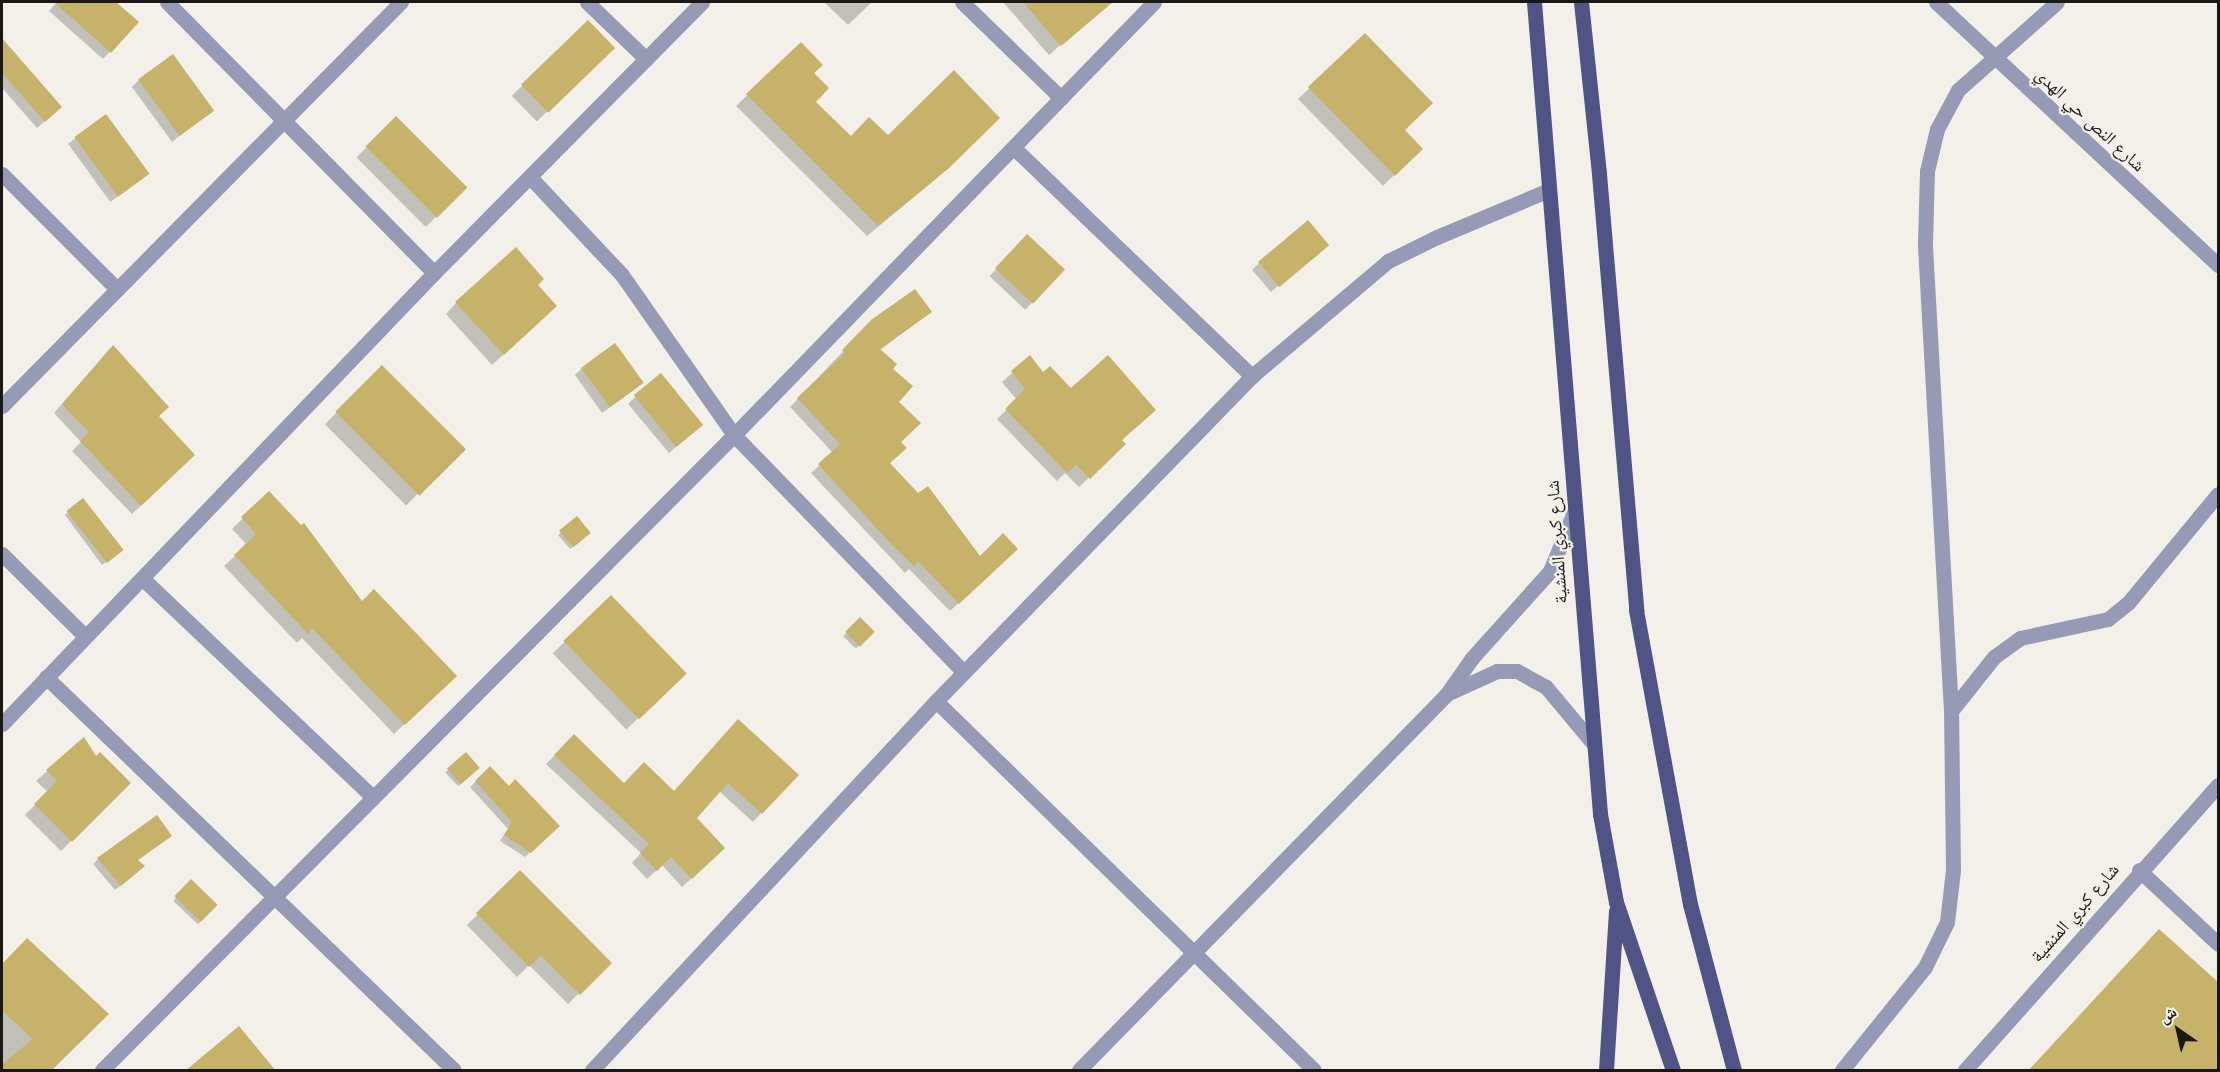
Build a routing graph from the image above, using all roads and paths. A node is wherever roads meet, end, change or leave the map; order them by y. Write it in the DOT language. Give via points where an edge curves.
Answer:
graph roads {
  1 [pos="167,2"];
  2 [pos="401,2"];
  3 [pos="587,2"];
  4 [pos="702,2"];
  5 [pos="962,2"];
  6 [pos="1154,2"];
  7 [pos="1534,2"];
  8 [pos="1581,2"];
  9 [pos="1936,2"];
  10 [pos="2057,2"];
  11 [pos="1995,59"];
  12 [pos="646,60"];
  13 [pos="1061,98"];
  14 [pos="284,120"];
  15 [pos="1014,148"];
  16 [pos="2,174"];
  17 [pos="530,177"];
  18 [pos="1549,190"];
  19 [pos="2218,265"];
  20 [pos="434,273"];
  21 [pos="116,288"];
  22 [pos="1252,376"];
  23 [pos="2,406"];
  24 [pos="734,435"];
  25 [pos="2218,494"];
  26 [pos="1574,512"];
  27 [pos="2,554"];
  28 [pos="143,579"];
  29 [pos="85,636"];
  30 [pos="964,672"];
  31 [pos="46,677"];
  32 [pos="1446,695"];
  33 [pos="936,701"];
  34 [pos="1951,711"];
  35 [pos="2,723"];
  36 [pos="1592,742"];
  37 [pos="2218,785"];
  38 [pos="372,796"];
  39 [pos="2139,870"];
  40 [pos="272,898"];
  41 [pos="1616,902"];
  42 [pos="2218,944"];
  43 [pos="1195,952"];
  44 [pos="102,1071"];
  45 [pos="454,1071"];
  46 [pos="592,1071"];
  47 [pos="1079,1071"];
  48 [pos="1314,1071"];
  49 [pos="1606,1071"];
  50 [pos="1673,1071"];
  51 [pos="1734,1071"];
  52 [pos="1842,1071"];
  53 [pos="1965,1071"];
  1 -- 14 [label="street"];
  2 -- 14 [label="street"];
  3 -- 12 [label="street"];
  4 -- 12 [label="street"];
  5 -- 13 [label="street"];
  6 -- 13 [label="street"];
  7 -- 18 [label="main road, شارع كبري المنشية"];
  8 -- 51 [label="main road" via="1606,243 1636,610 1690,904"];
  9 -- 11 [label="street, شارع النص حي الهدي"];
  10 -- 11 [label="street"];
  11 -- 19 [label="street, شارع النص حي الهدي"];
  11 -- 34 [label="street" via="1958,90 1937,129 1927,171 1925,243"];
  12 -- 17 [label="street"];
  13 -- 15 [label="street"];
  14 -- 20 [label="street"];
  14 -- 21 [label="street"];
  15 -- 22 [label="street"];
  15 -- 24 [label="street"];
  16 -- 21 [label="street"];
  17 -- 20 [label="street"];
  17 -- 24 [label="street" via="622,275"];
  18 -- 22 [label="street" via="1388,261"];
  18 -- 26 [label="main road, شارع كبري المنشية"];
  20 -- 28 [label="street"];
  21 -- 23 [label="street"];
  22 -- 30 [label="street"];
  24 -- 30 [label="street"];
  24 -- 38 [label="street"];
  25 -- 34 [label="street" via="2128,603 2108,619 2020,638 1994,657"];
  26 -- 32 [label="street" via="1550,571 1472,658"];
  26 -- 36 [label="main road, شارع كبري المنشية"];
  27 -- 29 [label="street"];
  28 -- 29 [label="street"];
  28 -- 38 [label="street"];
  29 -- 31 [label="street"];
  30 -- 33 [label="street"];
  31 -- 35 [label="street"];
  31 -- 40 [label="street"];
  32 -- 36 [label="street" via="1486,675 1517,671 1546,687"];
  32 -- 43 [label="street"];
  33 -- 43 [label="street"];
  33 -- 46 [label="street"];
  34 -- 52 [label="street" via="1953,870 1947,922 1925,967"];
  36 -- 41 [label="main road, شارع كبري المنشية"];
  37 -- 39 [label="street, شارع كبري المنشية"];
  38 -- 40 [label="street"];
  39 -- 42 [label="street"];
  39 -- 53 [label="street, شارع كبري المنشية"];
  40 -- 44 [label="street"];
  40 -- 45 [label="street"];
  41 -- 49 [label="main road"];
  41 -- 50 [label="main road, شارع كبري المنشية"];
  43 -- 47 [label="street"];
  43 -- 48 [label="street"];
}
